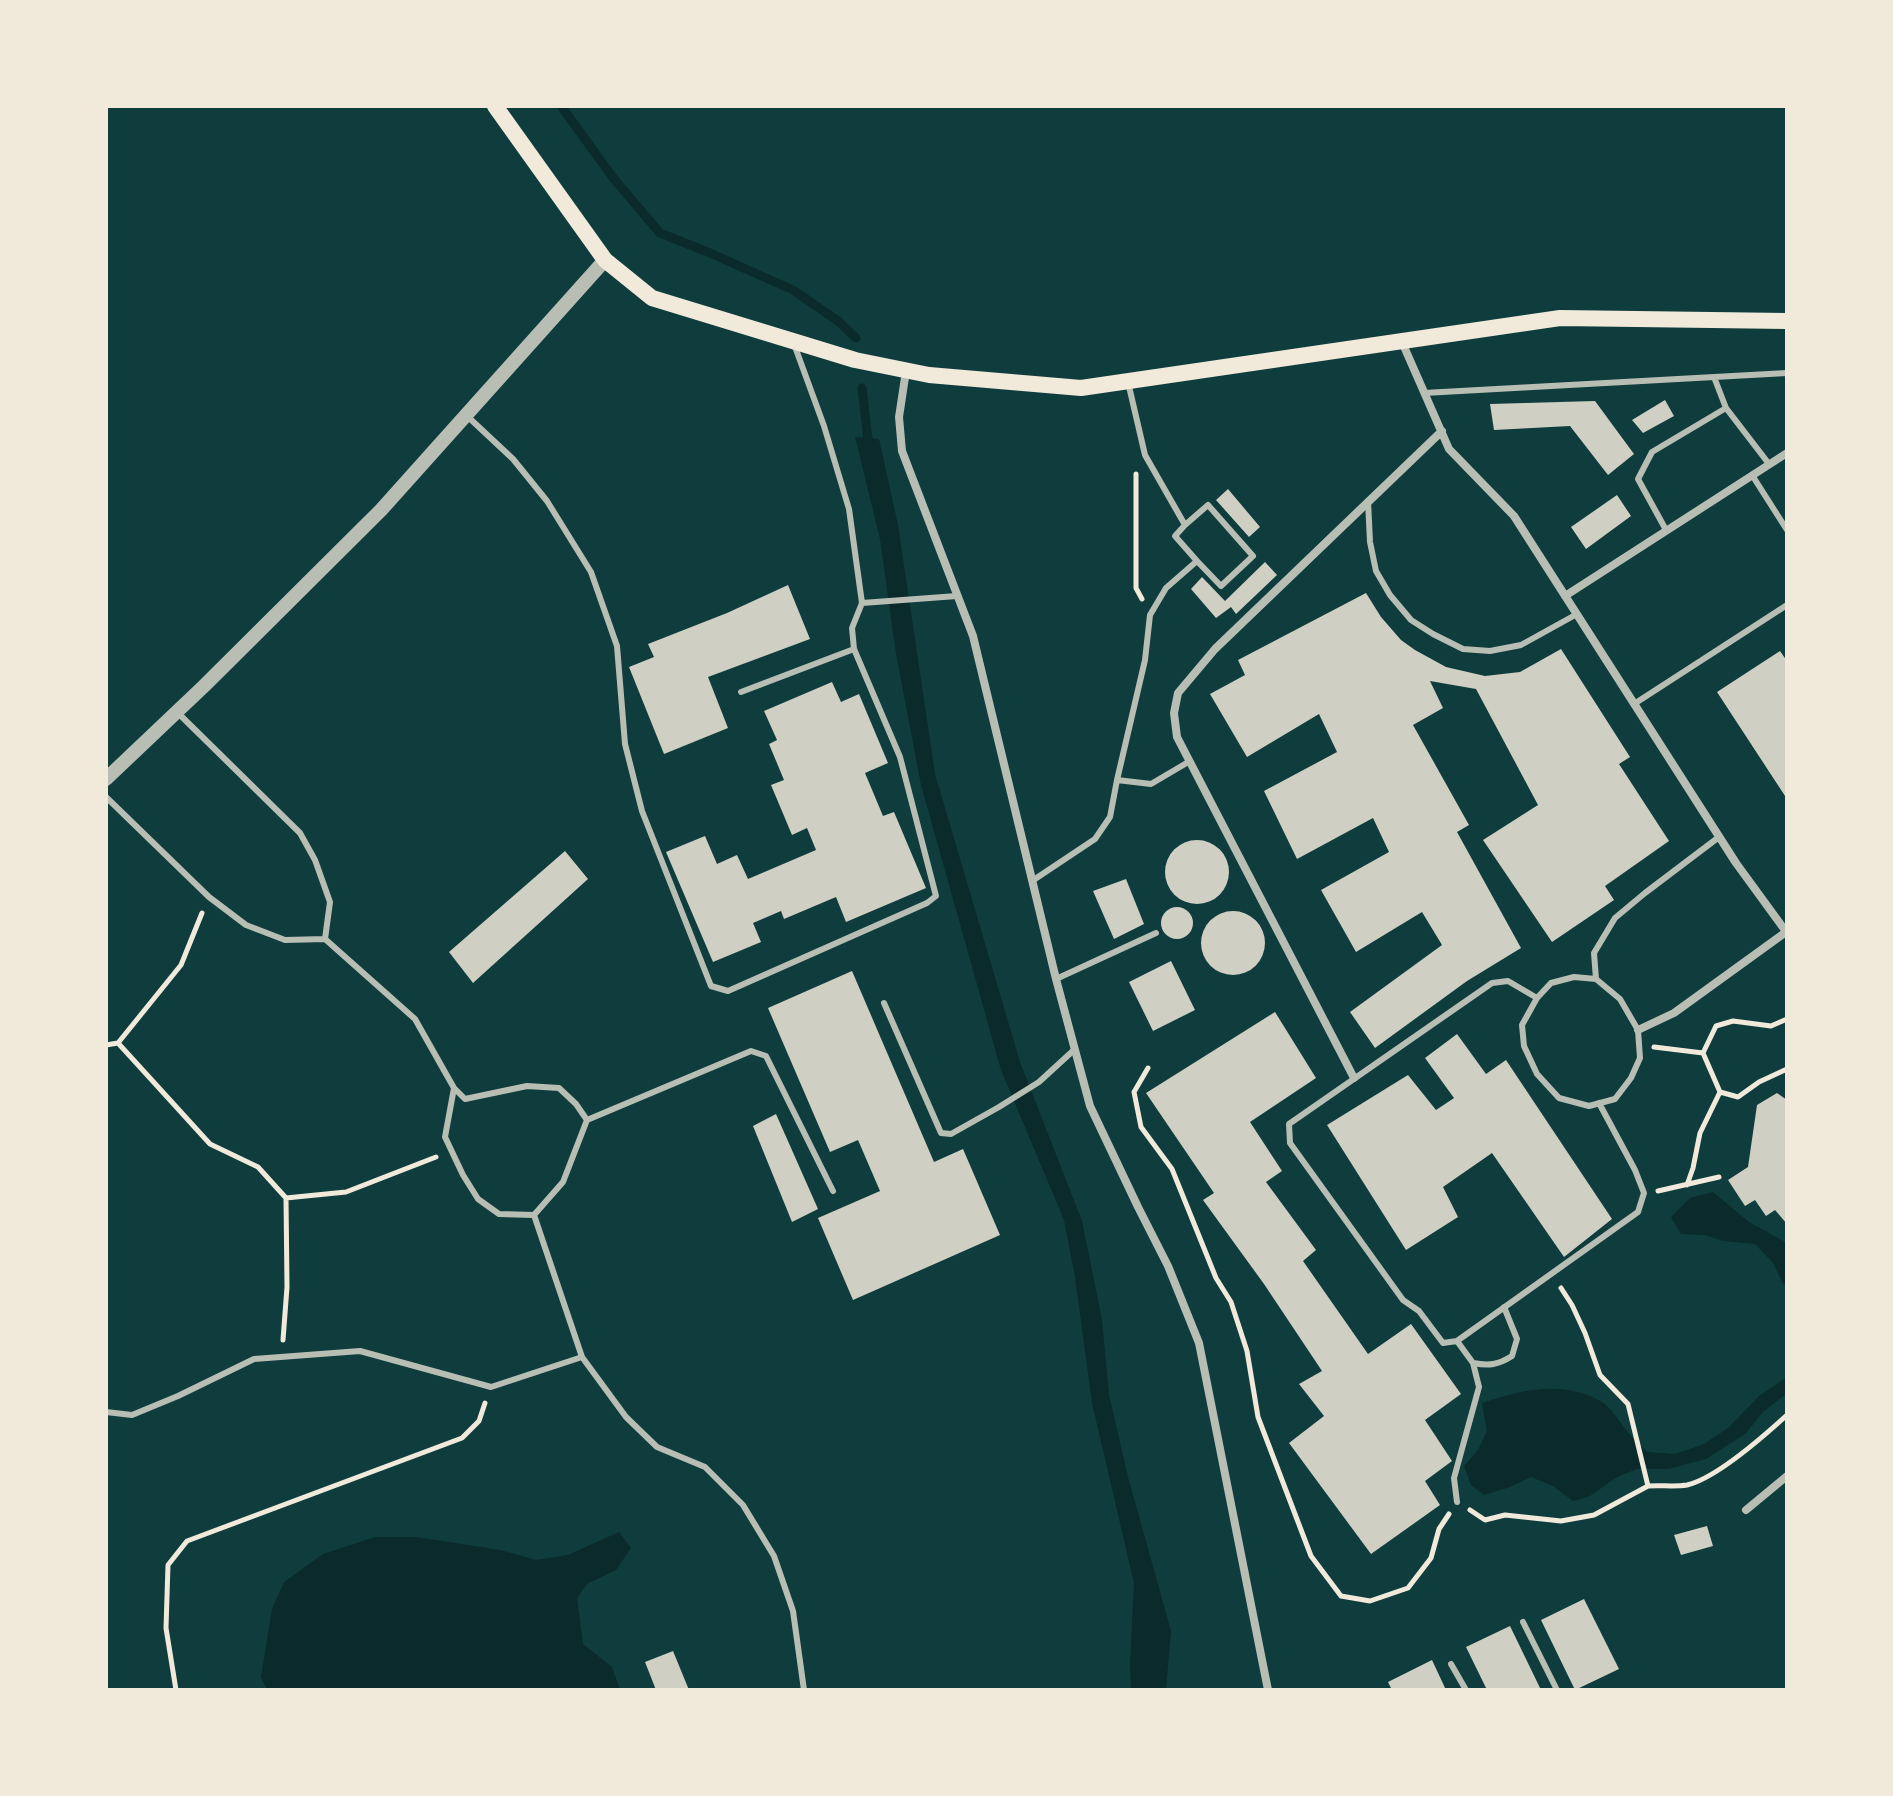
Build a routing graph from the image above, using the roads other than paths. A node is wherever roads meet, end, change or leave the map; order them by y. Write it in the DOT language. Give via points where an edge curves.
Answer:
graph roads {
  1 [pos="495,106"];
  2 [pos="605,260"];
  3 [pos="1787,321"];
  4 [pos="793,341"];
  5 [pos="1401,341"];
  6 [pos="906,370"];
  7 [pos="1787,373"];
  8 [pos="1714,377"];
  9 [pos="1128,381"];
  10 [pos="1424,393"];
  11 [pos="1726,408"];
  12 [pos="466,415"];
  13 [pos="1442,431"];
  14 [pos="1787,453"];
  15 [pos="1769,464"];
  16 [pos="1752,475"];
  17 [pos="1368,501"];
  18 [pos="1185,525"];
  19 [pos="1666,530"];
  20 [pos="1787,530"];
  21 [pos="1197,561"];
  22 [pos="957,596"];
  23 [pos="1565,596"];
  24 [pos="862,603"];
  25 [pos="1787,605"];
  26 [pos="1577,614"];
  27 [pos="854,649"];
  28 [pos="741,692"];
  29 [pos="1634,704"];
  30 [pos="177,712"];
  31 [pos="1190,761"];
  32 [pos="106,779"];
  33 [pos="1117,780"];
  34 [pos="106,797"];
  35 [pos="1719,837"];
  36 [pos="1032,881"];
  37 [pos="1787,932"];
  38 [pos="1156,933"];
  39 [pos="325,939"];
  40 [pos="1056,979"];
  41 [pos="1596,979"];
  42 [pos="1537,998"];
  43 [pos="884,1003"];
  44 [pos="1638,1030"];
  45 [pos="1075,1049"];
  46 [pos="1354,1078"];
  47 [pos="454,1088"];
  48 [pos="1599,1103"];
  49 [pos="587,1120"];
  50 [pos="833,1191"];
  51 [pos="534,1215"];
  52 [pos="1504,1307"];
  53 [pos="1457,1341"];
  54 [pos="582,1357"];
  55 [pos="1473,1363"];
  56 [pos="106,1412"];
  57 [pos="1787,1476"];
  58 [pos="1457,1502"];
  59 [pos="1746,1510"];
  60 [pos="1523,1622"];
  61 [pos="1451,1664"];
  62 [pos="804,1690"];
  63 [pos="1268,1690"];
  64 [pos="1466,1690"];
  65 [pos="1557,1690"];
  1 -- 2 [label="main road"];
  2 -- 4 [label="main road" via="652,298"];
  2 -- 12 [label="street"];
  3 -- 5 [label="main road" via="1560,318"];
  4 -- 6 [label="main road"];
  4 -- 24 [label="lane" via="849,509"];
  5 -- 9 [label="main road"];
  5 -- 10 [label="street"];
  6 -- 9 [label="main road" via="1081,388"];
  6 -- 22 [label="street" via="899,417 902,451"];
  7 -- 8 [label="lane"];
  8 -- 10 [label="lane"];
  8 -- 11 [label="lane"];
  9 -- 18 [label="lane" via="1145,455"];
  10 -- 13 [label="street"];
  11 -- 15 [label="lane"];
  11 -- 19 [label="lane" via="1652,452 1638,479"];
  12 -- 27 [label="lane" via="513,459 547,501 591,572 617,646 625,744 642,811 711,986 728,991 936,896 900,757"];
  12 -- 30 [label="street" via="381,510"];
  13 -- 17 [label="street"];
  13 -- 23 [label="street" via="1449,449 1514,516"];
  14 -- 15 [label="street"];
  15 -- 16 [label="street"];
  16 -- 19 [label="street"];
  16 -- 20 [label="lane"];
  17 -- 26 [label="lane" via="1376,571 1411,620 1433,634 1463,649 1490,651 1521,645"];
  17 -- 31 [label="street" via="1215,649 1178,693 1177,737"];
  18 -- 21 [label="lane" via="1175,536"];
  18 -- 21 [label="lane" via="1208,505 1253,556 1221,586"];
  19 -- 23 [label="street"];
  21 -- 33 [label="lane" via="1166,588 1150,615"];
  22 -- 24 [label="lane"];
  22 -- 36 [label="street" via="973,636"];
  23 -- 26 [label="street"];
  24 -- 27 [label="lane" via="852,628"];
  25 -- 29 [label="lane"];
  26 -- 29 [label="street"];
  27 -- 28 [label="lane"];
  29 -- 35 [label="street"];
  30 -- 32 [label="street"];
  30 -- 39 [label="lane" via="300,833 330,902"];
  31 -- 33 [label="lane" via="1151,784"];
  31 -- 46 [label="street"];
  33 -- 36 [label="lane" via="1110,817 1095,839"];
  34 -- 39 [label="lane" via="209,897 246,925 285,940"];
  35 -- 37 [label="street"];
  35 -- 41 [label="lane" via="1615,918 1594,953"];
  36 -- 40 [label="street"];
  37 -- 44 [label="street" via="1674,1013"];
  38 -- 40 [label="lane"];
  39 -- 47 [label="lane" via="415,1019"];
  40 -- 45 [label="street"];
  41 -- 42 [label="lane" via="1551,983"];
  41 -- 44 [label="lane" via="1620,999"];
  42 -- 46 [label="lane" via="1508,981 1492,983"];
  42 -- 48 [label="lane" via="1522,1025 1524,1046 1537,1074 1559,1098 1589,1106"];
  43 -- 45 [label="lane" via="941,1133 951,1134 1039,1082"];
  44 -- 48 [label="lane" via="1640,1058 1631,1078 1615,1099"];
  45 -- 63 [label="street" via="1090,1106 1168,1266 1199,1343"];
  46 -- 53 [label="lane" via="1289,1124 1290,1143 1403,1300 1419,1311 1443,1343"];
  47 -- 49 [label="lane" via="465,1099 527,1086 559,1088"];
  47 -- 51 [label="lane" via="445,1137 478,1199 499,1214"];
  48 -- 52 [label="lane" via="1644,1193 1638,1212"];
  49 -- 50 [label="lane" via="751,1051 766,1056"];
  49 -- 51 [label="lane" via="563,1182"];
  51 -- 54 [label="lane"];
  52 -- 53 [label="lane"];
  52 -- 55 [label="lane" via="1517,1339 1512,1356 1500,1364"];
  53 -- 55 [label="lane"];
  54 -- 56 [label="lane" via="491,1387 360,1351 254,1359 132,1415"];
  54 -- 62 [label="lane" via="626,1417 657,1447 705,1467 743,1505 774,1556 793,1611"];
  55 -- 58 [label="lane" via="1479,1387 1454,1478"];
  57 -- 59 [label="street"];
  60 -- 65 [label="lane"];
  61 -- 64 [label="lane"];
}
